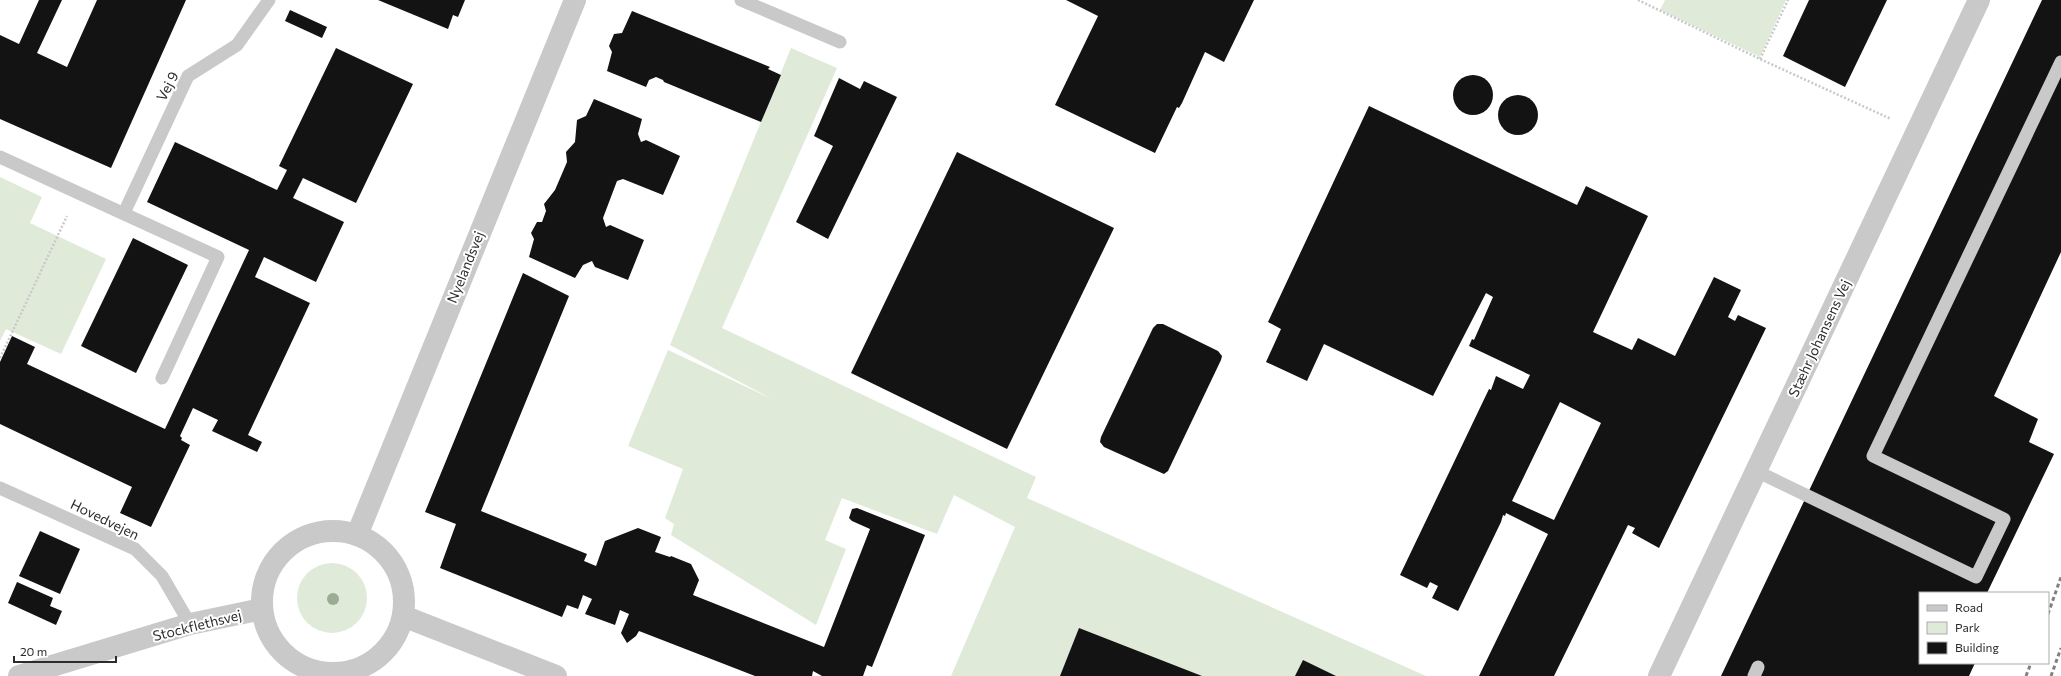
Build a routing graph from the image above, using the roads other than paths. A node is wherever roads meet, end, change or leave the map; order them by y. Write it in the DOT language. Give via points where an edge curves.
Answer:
graph roads {
  1 [pos="269,0"];
  2 [pos="575,0"];
  3 [pos="741,0"];
  4 [pos="1979,0"];
  5 [pos="840,42"];
  6 [pos="2061,62"];
  7 [pos="0,157"];
  8 [pos="124,213"];
  9 [pos="162,378"];
  10 [pos="1756,471"];
  11 [pos="0,488"];
  12 [pos="357,535"];
  13 [pos="262,609"];
  14 [pos="403,616"];
  15 [pos="190,624"];
  16 [pos="294,670"];
  17 [pos="19,676"];
  18 [pos="556,676"];
  19 [pos="1659,676"];
  1 -- 8 [label="lane, Vej 9" via="237,45 188,76"];
  2 -- 12 [label="street, Nyelandsvej"];
  3 -- 5 [label="lane"];
  4 -- 10 [label="street, Stæhr Johansens Vej"];
  6 -- 10 [label="lane" via="1873,456 2004,519 1976,577"];
  7 -- 8 [label="lane"];
  8 -- 9 [label="lane" via="218,257"];
  10 -- 19 [label="street, Stæhr Johansens Vej"];
  11 -- 15 [label="lane, Hovedvejen" via="135,549 162,576"];
  12 -- 13 [label="street" via="335,531 318,532 288,546 272,564 264,581"];
  12 -- 14 [label="street" via="378,548 395,567 403,590"];
  13 -- 15 [label="street, Stockflethsvej"];
  13 -- 16 [label="street" via="268,634"];
  14 -- 16 [label="street" via="397,633 383,653 373,661 350,672 327,674"];
  14 -- 18 [label="street"];
  15 -- 17 [label="street, Stockflethsvej"];
}
